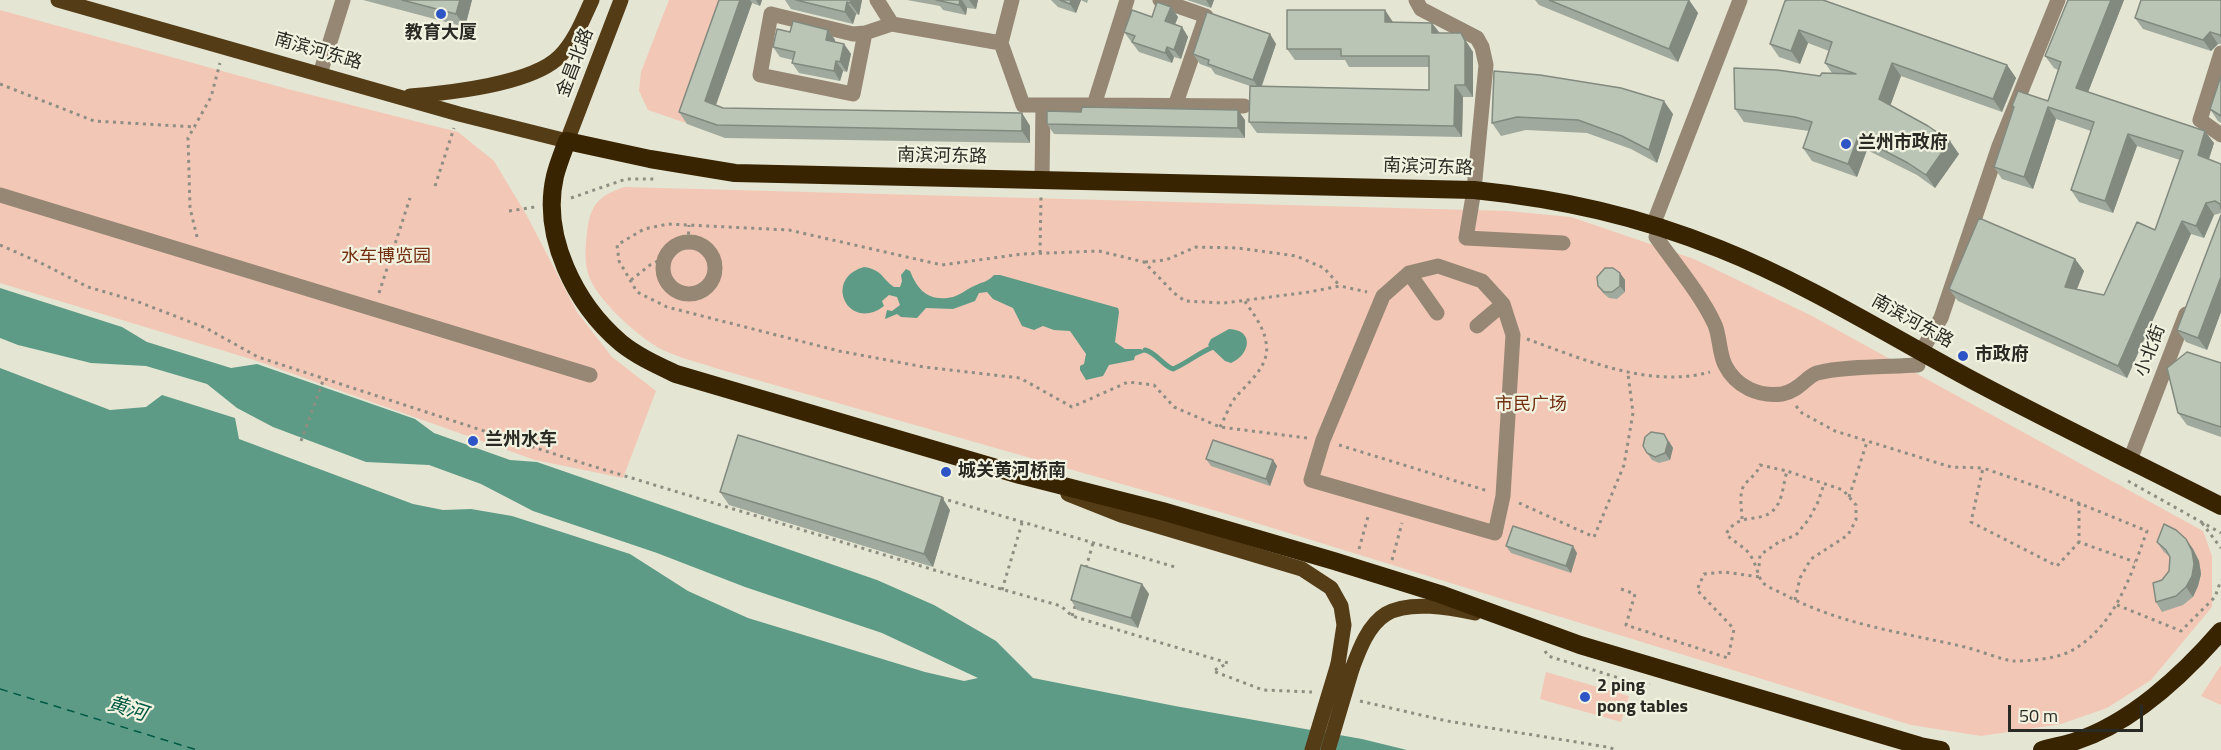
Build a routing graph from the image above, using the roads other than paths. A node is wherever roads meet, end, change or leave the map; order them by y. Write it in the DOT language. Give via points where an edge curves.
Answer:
graph roads {
  1 [pos="58,0"];
  2 [pos="343,0"];
  3 [pos="592,0"];
  4 [pos="621,0"];
  5 [pos="877,0"];
  6 [pos="1012,0"];
  7 [pos="1127,0"];
  8 [pos="1160,0"];
  9 [pos="1416,0"];
  10 [pos="1740,0"];
  11 [pos="2058,0"];
  12 [pos="892,24"];
  13 [pos="864,33"];
  14 [pos="1001,43"];
  15 [pos="2221,53"];
  16 [pos="320,74"];
  17 [pos="398,96"];
  18 [pos="1043,105"];
  19 [pos="1094,105"];
  20 [pos="1175,106"];
  21 [pos="1244,106"];
  22 [pos="2221,135"];
  23 [pos="567,141"];
  24 [pos="1042,180"];
  25 [pos="1474,190"];
  26 [pos="0,195"];
  27 [pos="1655,231"];
  28 [pos="688,242"];
  29 [pos="1563,243"];
  30 [pos="1409,273"];
  31 [pos="2192,298"];
  32 [pos="1503,304"];
  33 [pos="1437,312"];
  34 [pos="1477,326"];
  35 [pos="1919,358"];
  36 [pos="590,375"];
  37 [pos="2130,460"];
  38 [pos="1020,475"];
  39 [pos="2221,506"];
  40 [pos="1530,626"];
  41 [pos="2221,632"];
  42 [pos="1312,750"];
  43 [pos="1328,750"];
  44 [pos="1941,750"];
  45 [pos="2042,750"];
  1 -- 16 [label="main road, 南滨河东路"];
  2 -- 16 [label="street"];
  3 -- 17 [label="main road" via="577,32 559,57 535,72 450,93"];
  4 -- 23 [label="main road, 金昌北路"];
  5 -- 12 [label="street"];
  6 -- 14 [label="street"];
  7 -- 19 [label="street"];
  8 -- 20 [label="street" via="1206,16"];
  9 -- 25 [label="street" via="1422,9 1477,38 1482,47 1486,65"];
  10 -- 27 [label="street"];
  11 -- 35 [label="street" via="1995,157 1941,318"];
  12 -- 13 [label="street"];
  12 -- 14 [label="street"];
  13 -- 13 [label="street" via="853,94 760,75 771,14 852,34"];
  14 -- 18 [label="street" via="1023,105"];
  15 -- 22 [label="street" via="2200,120"];
  16 -- 17 [label="main road, 南滨河东路"];
  17 -- 23 [label="main road, 南滨河东路"];
  18 -- 19 [label="street"];
  18 -- 24 [label="street"];
  19 -- 20 [label="street"];
  20 -- 21 [label="street"];
  23 -- 24 [label="highway, 南滨河东路" via="735,173"];
  23 -- 38 [label="highway" via="555,176 552,204 560,251 586,305 623,344 676,374"];
  24 -- 25 [label="highway, 南滨河东路"];
  25 -- 27 [label="highway, 南滨河东路" via="1580,205"];
  25 -- 29 [label="street" via="1466,238"];
  26 -- 36 [label="street"];
  27 -- 35 [label="highway, 南滨河东路" via="1722,249 1803,287"];
  27 -- 35 [label="street" via="1716,326 1725,364 1735,380 1750,390 1767,395 1785,393 1802,386 1815,373"];
  28 -- 28 [label="street" via="707,249 715,268 707,286 689,294 671,286 663,268 670,250"];
  30 -- 32 [label="street" via="1438,266 1482,280"];
  30 -- 32 [label="street" via="1383,296 1323,440 1311,480 1495,533 1503,496 1513,334"];
  30 -- 33 [label="street"];
  31 -- 37 [label="street, 小北街"];
  32 -- 34 [label="street"];
  35 -- 37 [label="highway, 南滨河东路"];
  37 -- 39 [label="highway, 南滨河东路"];
  38 -- 40 [label="highway" via="1240,534 1440,594"];
  38 -- 42 [label="main road, bridge" via="1121,515 1302,569 1331,588 1341,606 1344,626 1338,664"];
  40 -- 43 [label="main road, bridge" via="1458,609 1422,606 1386,614 1371,629 1352,669"];
  40 -- 44 [label="highway" via="1580,645"];
  41 -- 45 [label="highway" via="2153,698 2075,742"];
}
